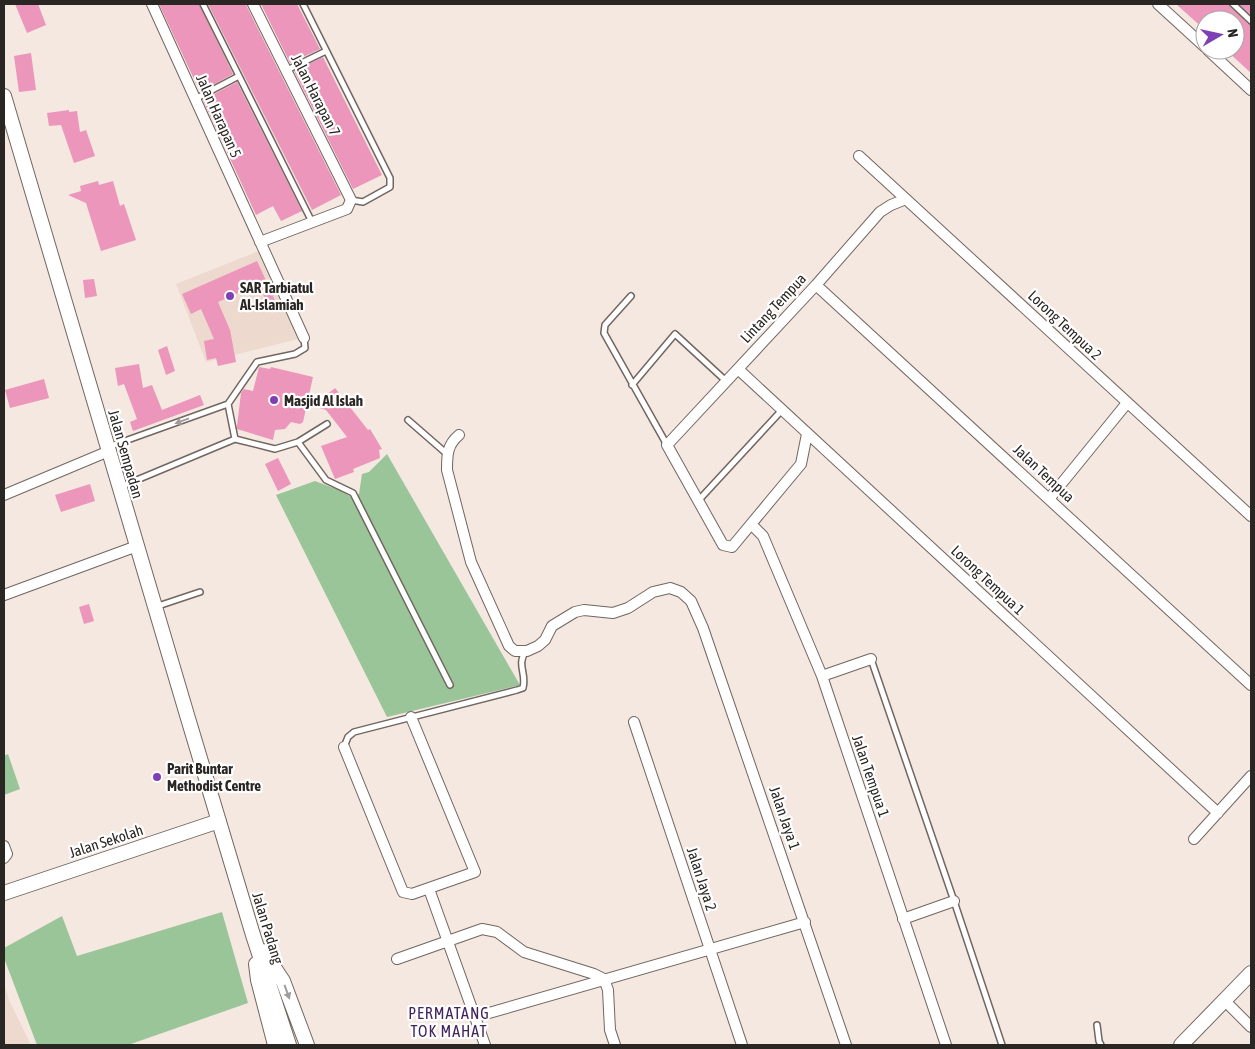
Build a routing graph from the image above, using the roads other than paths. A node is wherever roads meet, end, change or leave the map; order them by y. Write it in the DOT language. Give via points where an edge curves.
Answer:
graph roads {
  1 [pos="152,4"];
  2 [pos="203,4"];
  3 [pos="253,4"];
  4 [pos="303,4"];
  5 [pos="1158,4"];
  6 [pos="1233,4"];
  7 [pos="1251,21"];
  8 [pos="1195,38"];
  9 [pos="326,50"];
  10 [pos="1219,60"];
  11 [pos="287,70"];
  12 [pos="239,76"];
  13 [pos="1251,90"];
  14 [pos="4,96"];
  15 [pos="195,99"];
  16 [pos="859,156"];
  17 [pos="906,199"];
  18 [pos="352,200"];
  19 [pos="312,222"];
  20 [pos="260,242"];
  21 [pos="816,285"];
  22 [pos="631,296"];
  23 [pos="304,338"];
  24 [pos="738,369"];
  25 [pos="726,381"];
  26 [pos="632,385"];
  27 [pos="1127,403"];
  28 [pos="228,404"];
  29 [pos="782,410"];
  30 [pos="408,420"];
  31 [pos="327,424"];
  32 [pos="807,434"];
  33 [pos="459,435"];
  34 [pos="234,439"];
  35 [pos="298,442"];
  36 [pos="667,445"];
  37 [pos="108,449"];
  38 [pos="447,454"];
  39 [pos="120,487"];
  40 [pos="4,495"];
  41 [pos="1049,499"];
  42 [pos="698,501"];
  43 [pos="1251,516"];
  44 [pos="751,524"];
  45 [pos="137,546"];
  46 [pos="200,592"];
  47 [pos="4,595"];
  48 [pos="155,608"];
  49 [pos="527,651"];
  50 [pos="871,659"];
  51 [pos="822,676"];
  52 [pos="1251,684"];
  53 [pos="450,685"];
  54 [pos="411,717"];
  55 [pos="634,722"];
  56 [pos="344,747"];
  57 [pos="1251,776"];
  58 [pos="1218,813"];
  59 [pos="219,821"];
  60 [pos="1194,839"];
  61 [pos="4,846"];
  62 [pos="4,858"];
  63 [pos="429,889"];
  64 [pos="4,892"];
  65 [pos="954,901"];
  66 [pos="903,919"];
  67 [pos="805,922"];
  68 [pos="253,935"];
  69 [pos="448,940"];
  70 [pos="710,950"];
  71 [pos="397,959"];
  72 [pos="1251,973"];
  73 [pos="604,979"];
  74 [pos="1225,1000"];
  75 [pos="475,1017"];
  76 [pos="1249,1021"];
  77 [pos="1097,1025"];
  78 [pos="275,1045"];
  79 [pos="289,1045"];
  80 [pos="306,1045"];
  81 [pos="485,1045"];
  82 [pos="615,1045"];
  83 [pos="742,1045"];
  84 [pos="846,1045"];
  85 [pos="946,1045"];
  86 [pos="1002,1045"];
  87 [pos="1101,1045"];
  88 [pos="1181,1045"];
  1 -- 15 [label="street, Jalan Harapan 5"];
  2 -- 12 [label="lane"];
  3 -- 11 [label="street, Jalan Harapan 7"];
  4 -- 9 [label="lane"];
  5 -- 8 [label="street"];
  6 -- 7 [label="lane"];
  9 -- 11 [label="lane"];
  9 -- 18 [label="lane" via="390,178 390,187 363,202"];
  10 -- 13 [label="street"];
  11 -- 18 [label="street, Jalan Harapan 7"];
  12 -- 15 [label="lane"];
  12 -- 19 [label="lane"];
  14 -- 37 [label="street, Jalan Sempadan"];
  15 -- 20 [label="street, Jalan Harapan 5"];
  16 -- 17 [label="street, Lorong Tempua 2"];
  17 -- 21 [label="street, Lintang Tempua" via="880,212"];
  17 -- 27 [label="street, Lorong Tempua 2"];
  18 -- 19 [label="street" via="347,209"];
  19 -- 20 [label="street"];
  20 -- 23 [label="street, Jalan Harapan 5"];
  21 -- 24 [label="street, Lintang Tempua"];
  21 -- 41 [label="street, Jalan Tempua"];
  22 -- 26 [label="lane" via="604,329"];
  23 -- 28 [label="lane" via="305,348 295,354 257,362"];
  24 -- 25 [label="street, Lintang Tempua"];
  24 -- 29 [label="street, Lorong Tempua 1"];
  25 -- 26 [label="lane" via="675,334"];
  25 -- 36 [label="street, Lintang Tempua"];
  26 -- 36 [label="lane"];
  27 -- 41 [label="street"];
  27 -- 43 [label="street, Lorong Tempua 2"];
  28 -- 34 [label="lane"];
  28 -- 37 [label="lane, one-way"];
  29 -- 32 [label="street, Lorong Tempua 1"];
  29 -- 42 [label="lane"];
  30 -- 38 [label="lane"];
  31 -- 35 [label="lane"];
  32 -- 44 [label="street" via="801,464"];
  32 -- 58 [label="street, Lorong Tempua 1"];
  33 -- 38 [label="street"];
  34 -- 35 [label="lane" via="275,449"];
  34 -- 39 [label="lane"];
  35 -- 53 [label="lane" via="326,480 353,493"];
  36 -- 42 [label="street"];
  37 -- 39 [label="street, Jalan Sempadan"];
  37 -- 40 [label="street"];
  38 -- 49 [label="street" via="447,470 471,562 508,646 515,652"];
  39 -- 45 [label="street, Jalan Sempadan"];
  41 -- 52 [label="street, Jalan Tempua"];
  42 -- 44 [label="street" via="723,545 732,547"];
  44 -- 51 [label="street, Jalan Tempua 1" via="763,536"];
  45 -- 47 [label="street"];
  45 -- 48 [label="street, Jalan Sempadan"];
  46 -- 48 [label="lane"];
  48 -- 59 [label="street, Jalan Sempadan"];
  49 -- 54 [label="lane" via="521,662 523,688"];
  49 -- 67 [label="street, Jalan Jaya 1" via="545,640 552,626 575,612 613,613 628,608 653,592 670,588 691,601"];
  50 -- 51 [label="street"];
  50 -- 65 [label="lane"];
  51 -- 66 [label="street, Jalan Tempua 1"];
  54 -- 56 [label="lane" via="354,732"];
  54 -- 63 [label="street" via="475,872"];
  55 -- 70 [label="street, Jalan Jaya 2"];
  56 -- 63 [label="street" via="403,892 412,894"];
  57 -- 58 [label="street"];
  58 -- 60 [label="street"];
  59 -- 64 [label="street, Jalan Sekolah"];
  59 -- 68 [label="street, Jalan Padang"];
  61 -- 62 [label="street" via="7,854"];
  63 -- 69 [label="street"];
  65 -- 66 [label="street"];
  65 -- 86 [label="lane"];
  66 -- 85 [label="street, Jalan Tempua 1"];
  67 -- 70 [label="street"];
  67 -- 84 [label="street, Jalan Jaya 1"];
  68 -- 78 [label="street" via="258,980"];
  68 -- 79 [label="street, Jalan Padang"];
  68 -- 80 [label="street, one-way" via="283,982"];
  69 -- 71 [label="street"];
  69 -- 73 [label="street" via="482,929 497,932 524,952"];
  69 -- 75 [label="street"];
  70 -- 73 [label="street"];
  70 -- 83 [label="street, Jalan Jaya 2"];
  72 -- 74 [label="street"];
  73 -- 75 [label="street"];
  73 -- 82 [label="street"];
  74 -- 76 [label="street"];
  74 -- 88 [label="street"];
  75 -- 81 [label="street"];
  77 -- 87 [label="lane"];
}
